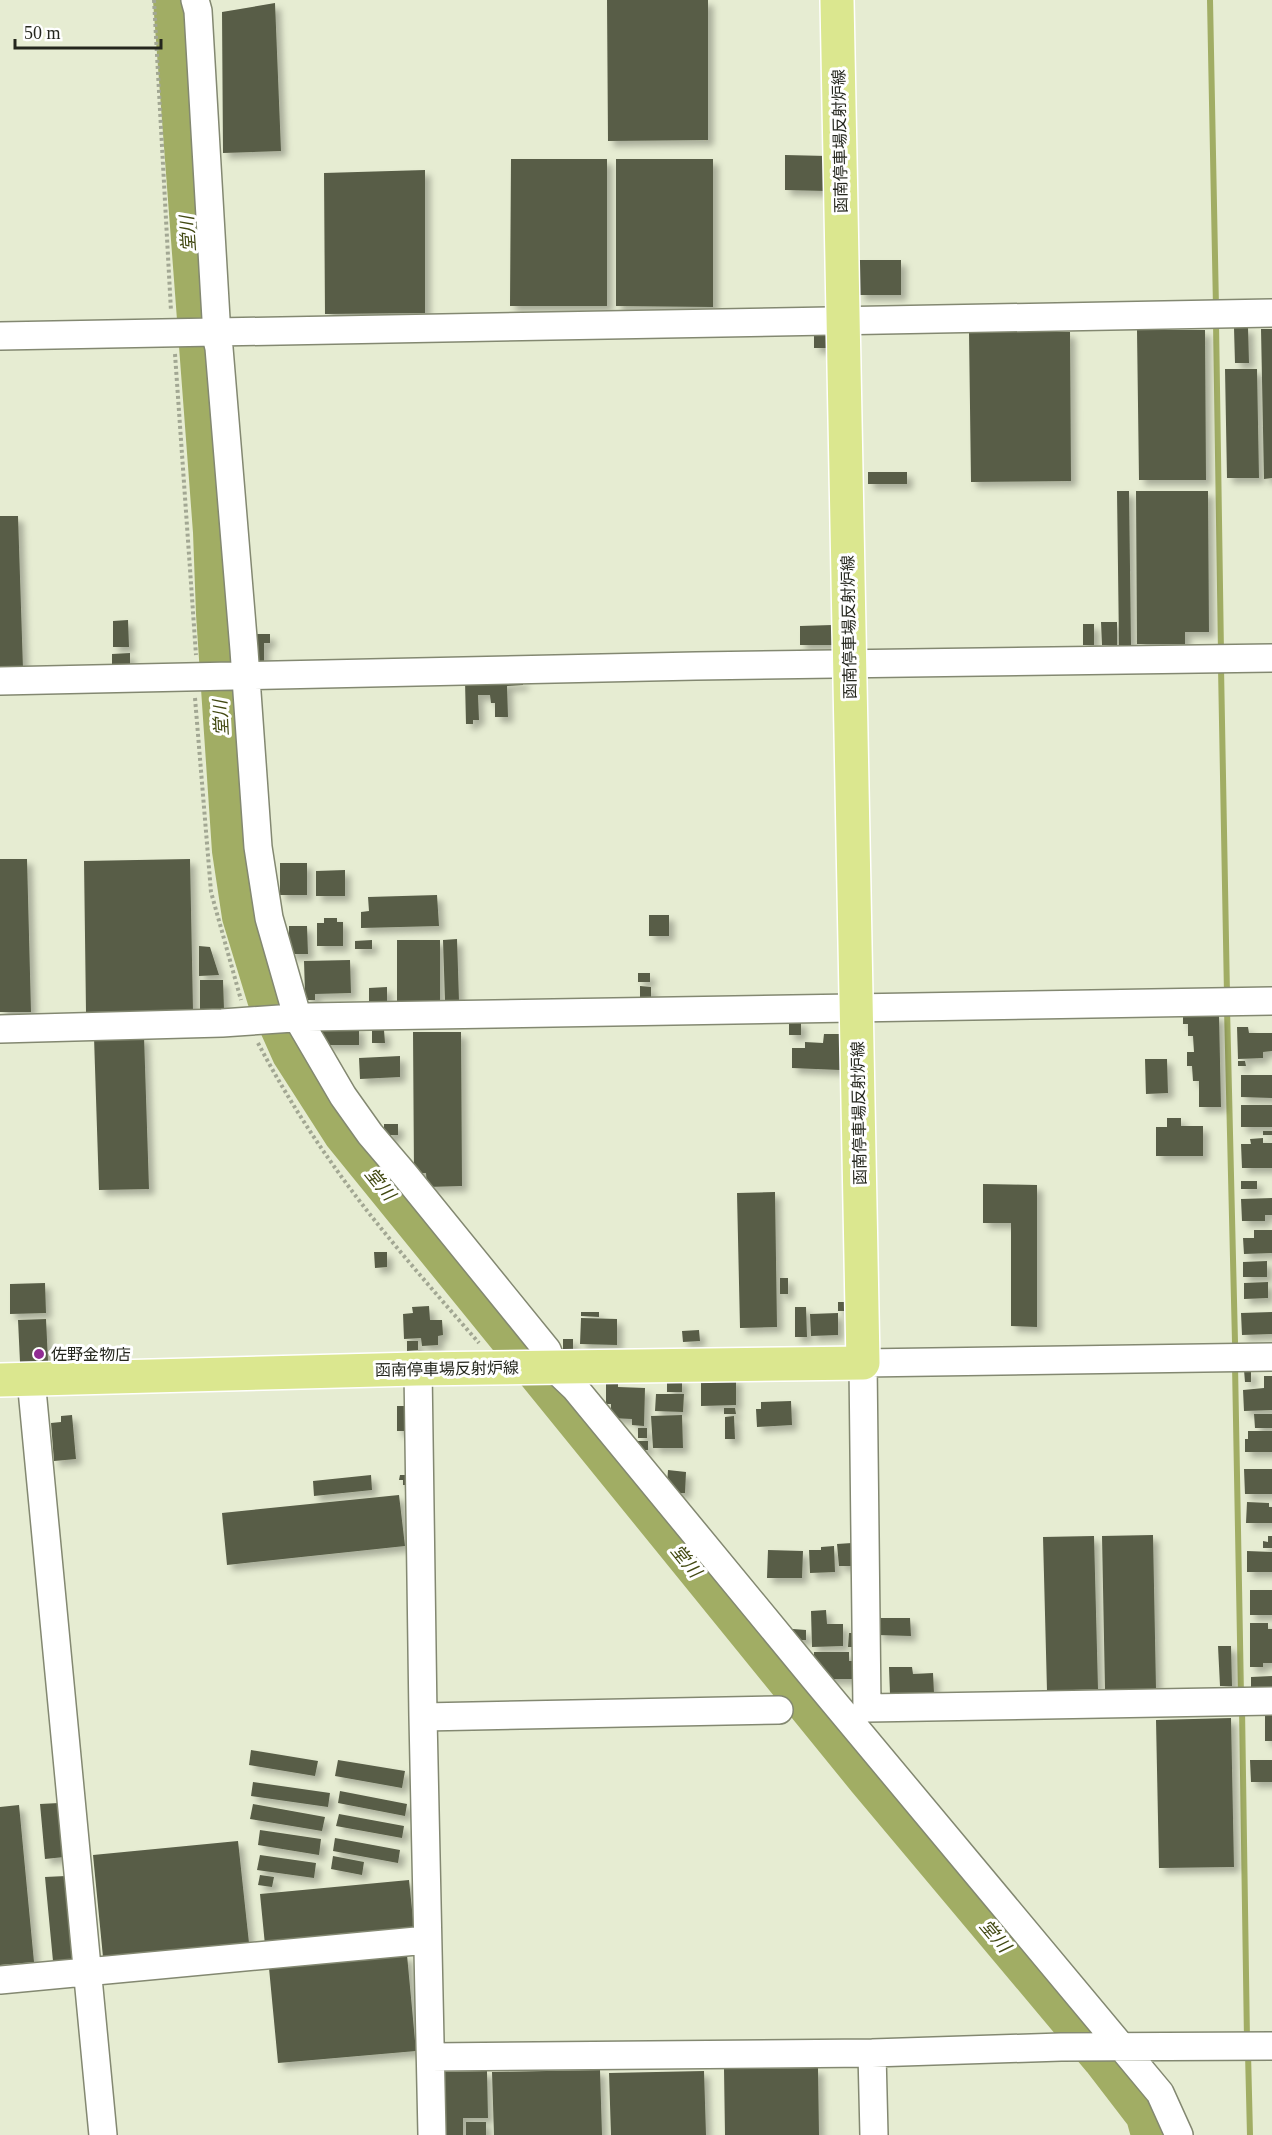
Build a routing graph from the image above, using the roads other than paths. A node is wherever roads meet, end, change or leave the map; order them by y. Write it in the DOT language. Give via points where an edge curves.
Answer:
graph roads {
  1 [pos="195,0"];
  2 [pos="837,0"];
  3 [pos="1272,313"];
  4 [pos="844,321"];
  5 [pos="214,332"];
  6 [pos="0,336"];
  7 [pos="1272,658"];
  8 [pos="850,665"];
  9 [pos="242,675"];
  10 [pos="0,681"];
  11 [pos="1272,1001"];
  12 [pos="857,1007"];
  13 [pos="295,1019"];
  14 [pos="0,1029"];
  15 [pos="1272,1357"];
  16 [pos="863,1363"];
  17 [pos="554,1368"];
  18 [pos="418,1369"];
  19 [pos="16,1379"];
  20 [pos="1272,1701"];
  21 [pos="778,1710"];
  22 [pos="857,1713"];
  23 [pos="423,1717"];
  24 [pos="427,1940"];
  25 [pos="86,1971"];
  26 [pos="0,1980"];
  27 [pos="1272,2046"];
  28 [pos="1120,2047"];
  29 [pos="872,2053"];
  30 [pos="431,2057"];
  31 [pos="103,2135"];
  32 [pos="432,2135"];
  33 [pos="874,2135"];
  34 [pos="1179,2135"];
  1 -- 5 [label="street"];
  2 -- 4 [label="main road, 函南停車場反射炉線"];
  3 -- 4 [label="street"];
  4 -- 5 [label="street"];
  4 -- 8 [label="main road, 函南停車場反射炉線"];
  5 -- 6 [label="street"];
  5 -- 9 [label="street" via="219,348"];
  7 -- 8 [label="street"];
  8 -- 9 [label="street"];
  8 -- 12 [label="main road, 函南停車場反射炉線"];
  9 -- 10 [label="street"];
  9 -- 13 [label="street" via="263,892"];
  11 -- 12 [label="street"];
  12 -- 13 [label="street"];
  12 -- 16 [label="main road, 函南停車場反射炉線"];
  13 -- 14 [label="street"];
  13 -- 17 [label="street" via="370,1134 547,1350"];
  15 -- 16 [label="street"];
  16 -- 17 [label="main road, 函南停車場反射炉線"];
  16 -- 22 [label="street"];
  17 -- 18 [label="main road, 函南停車場反射炉線"];
  17 -- 22 [label="street"];
  18 -- 19 [label="main road, 函南停車場反射炉線"];
  18 -- 23 [label="street"];
  19 -- 25 [label="street"];
  20 -- 22 [label="street"];
  21 -- 23 [label="street"];
  22 -- 28 [label="street"];
  23 -- 24 [label="street"];
  24 -- 25 [label="street"];
  24 -- 30 [label="street"];
  25 -- 26 [label="street"];
  25 -- 31 [label="street"];
  27 -- 28 [label="street"];
  28 -- 29 [label="street"];
  28 -- 34 [label="street" via="1160,2093"];
  29 -- 30 [label="street"];
  29 -- 33 [label="street"];
  30 -- 32 [label="street"];
}
